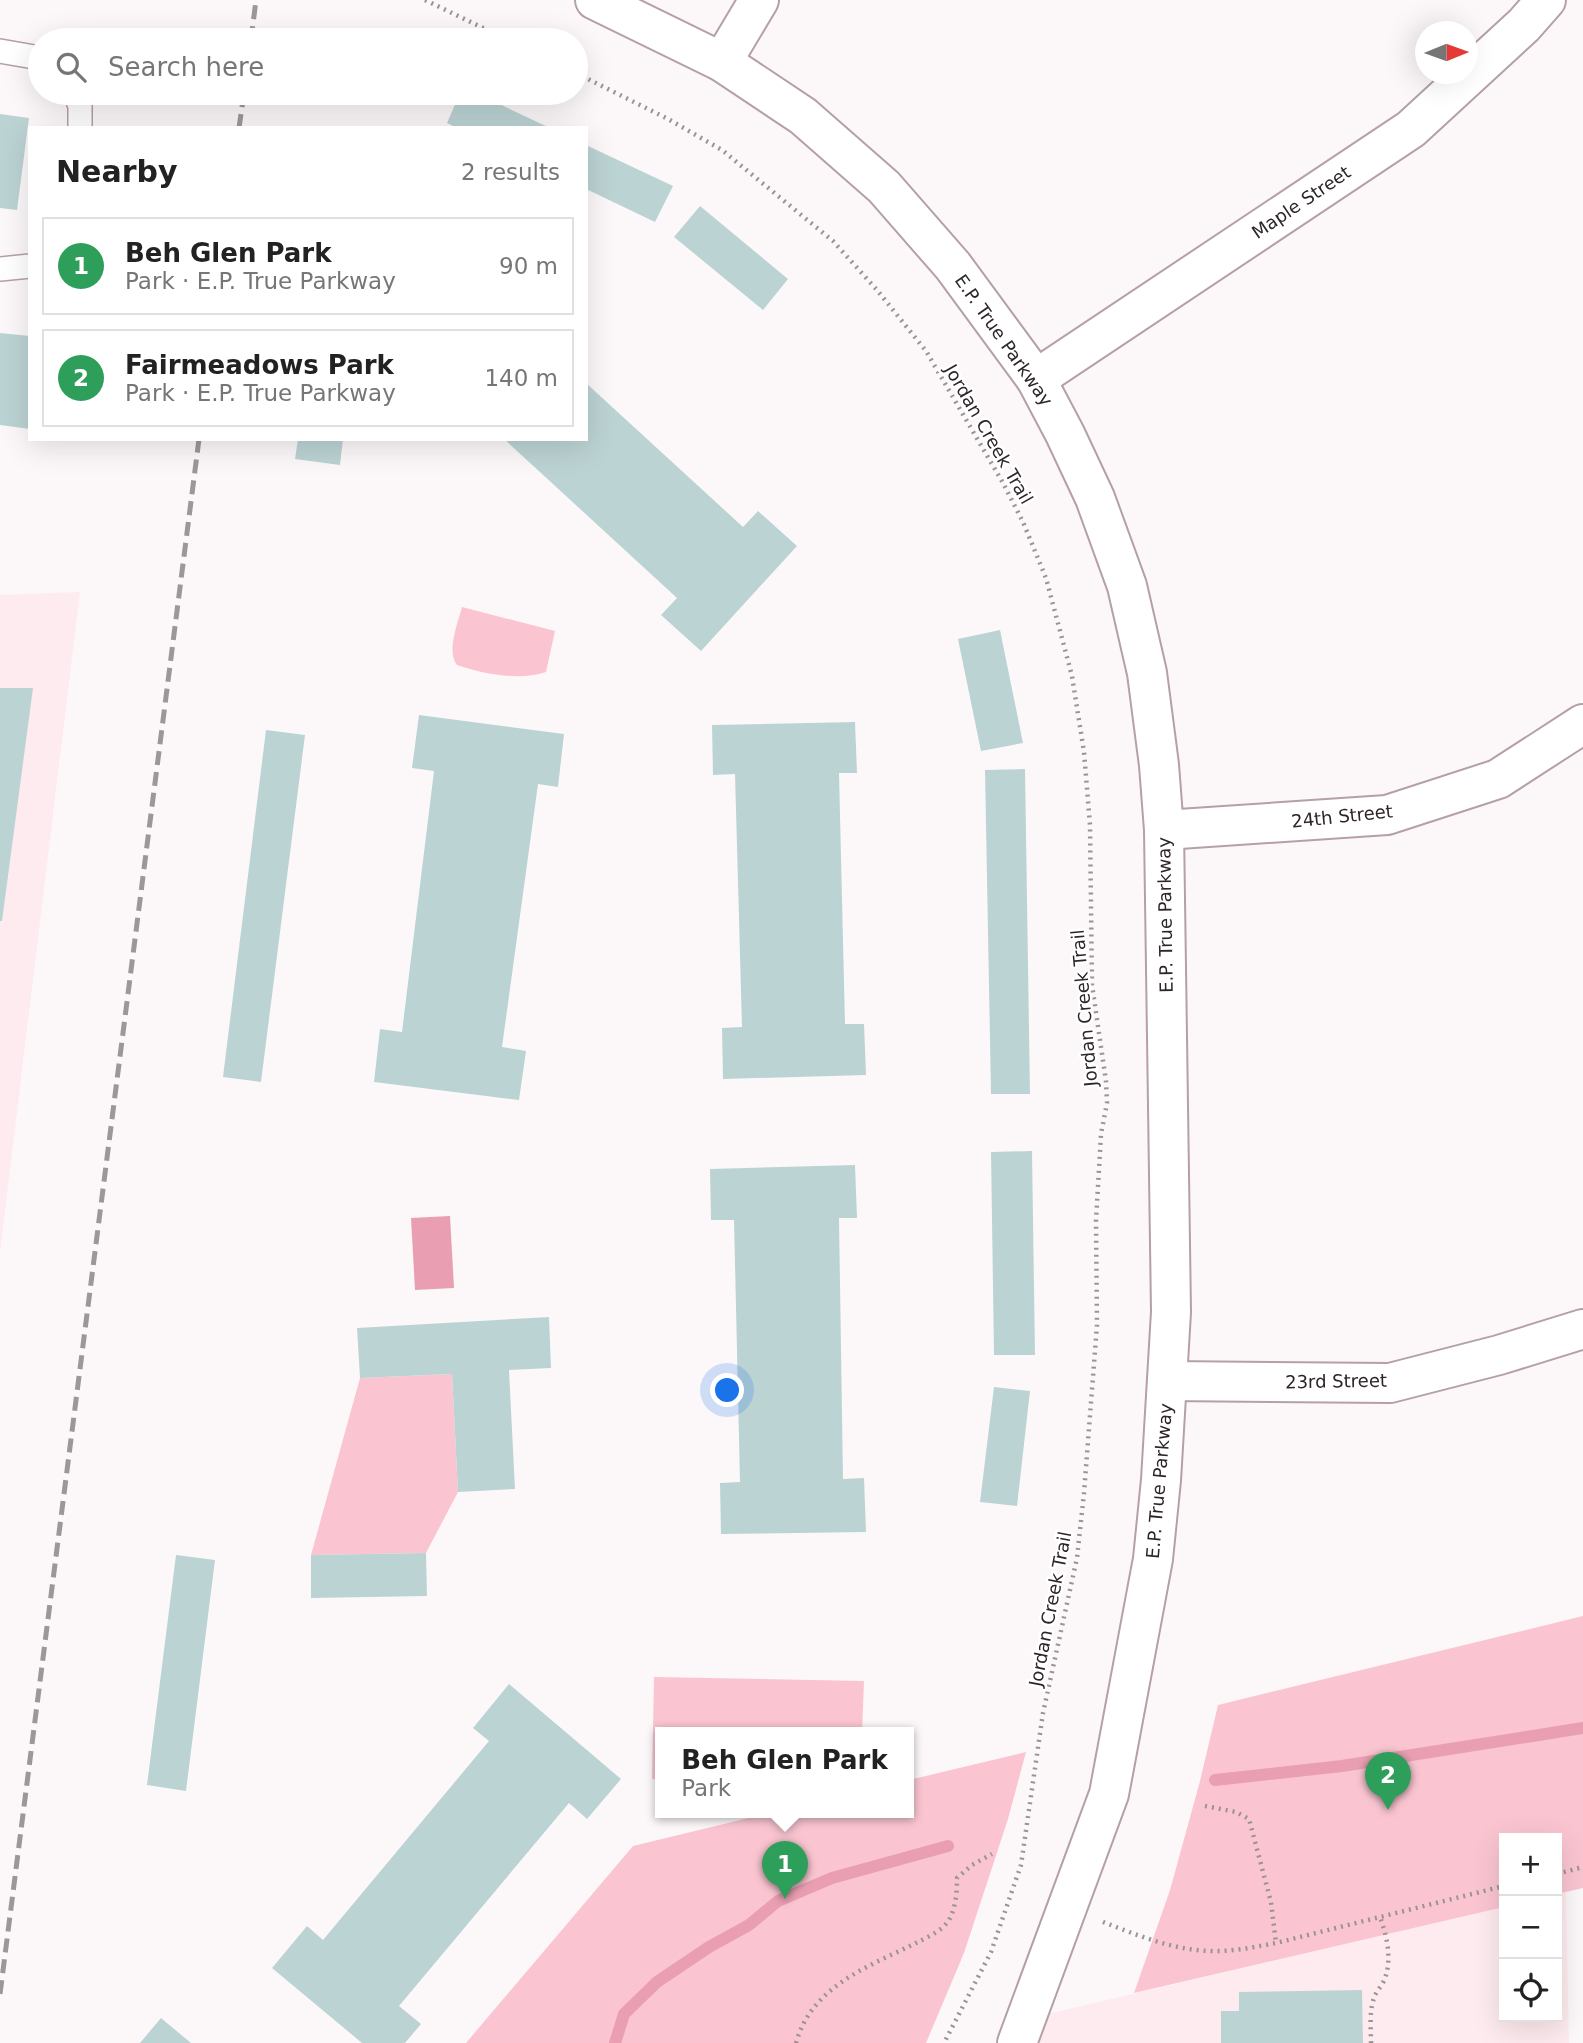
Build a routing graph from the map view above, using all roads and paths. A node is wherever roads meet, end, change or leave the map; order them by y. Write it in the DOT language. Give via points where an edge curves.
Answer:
graph roads {
  1 [pos="425,0"];
  2 [pos="596,0"];
  3 [pos="759,0"];
  4 [pos="1546,0"];
  5 [pos="484,28"];
  6 [pos="0,51"];
  7 [pos="28,56"];
  8 [pos="722,62"];
  9 [pos="588,79"];
  10 [pos="80,105"];
  11 [pos="80,126"];
  12 [pos="28,266"];
  13 [pos="0,269"];
  14 [pos="1036,379"];
  15 [pos="1583,724"];
  16 [pos="1164,830"];
  17 [pos="1583,1329"];
  18 [pos="1167,1381"];
  19 [pos="1205,1806"];
  20 [pos="992,1854"];
  21 [pos="1583,1867"];
  22 [pos="1562,1873"];
  23 [pos="1499,1887"];
  24 [pos="1066,1909"];
  25 [pos="1380,1917"];
  26 [pos="1276,1943"];
  27 [pos="796,2043"];
  28 [pos="944,2043"];
  29 [pos="1017,2043"];
  30 [pos="1371,2043"];
  1 -- 5 [label="path"];
  2 -- 8 [label="main road, E.P. True Parkway"];
  3 -- 8 [label="main road"];
  4 -- 14 [label="main road, Maple Street" via="1411,129"];
  6 -- 7 [label="lane"];
  8 -- 14 [label="main road, E.P. True Parkway" via="803,116 884,187 953,266"];
  9 -- 28 [label="path, Jordan Creek Trail" via="722,150 833,241 877,290 926,351 1003,483 1046,578 1072,676 1090,825 1092,985 1107,1102 1100,1146 1097,1325 1084,1493 1077,1558 1043,1713 1021,1864 991,1952"];
  10 -- 11 [label="lane"];
  12 -- 13 [label="lane"];
  14 -- 16 [label="main road, E.P. True Parkway" via="1095,498 1127,586 1147,673"];
  15 -- 16 [label="main road, 24th Street" via="1498,779 1387,815"];
  16 -- 18 [label="main road, E.P. True Parkway" via="1171,1299"];
  17 -- 18 [label="main road, 23rd Street" via="1390,1382"];
  18 -- 24 [label="main road, E.P. True Parkway" via="1153,1559 1130,1686 1109,1794"];
  19 -- 26 [label="path" via="1249,1819 1271,1902"];
  20 -- 27 [label="path" via="957,1878 948,1923 825,1993"];
  21 -- 22 [label="path"];
  23 -- 25 [label="path"];
  24 -- 26 [label="path" via="1182,1947 1210,1951"];
  24 -- 29 [label="main road, E.P. True Parkway"];
  25 -- 26 [label="path"];
  25 -- 30 [label="path" via="1388,1955 1386,1977 1371,2012"];
}
